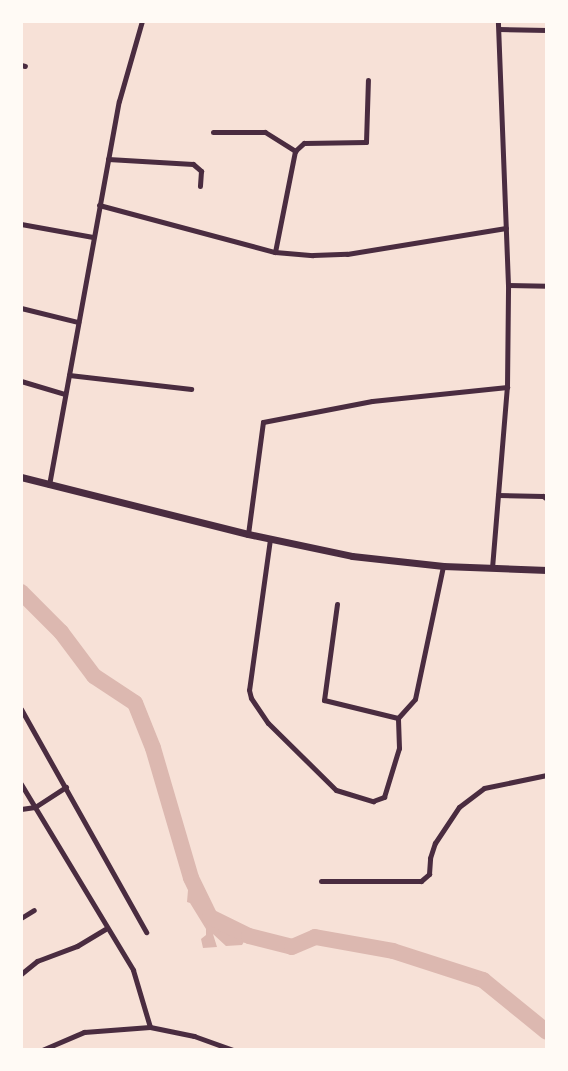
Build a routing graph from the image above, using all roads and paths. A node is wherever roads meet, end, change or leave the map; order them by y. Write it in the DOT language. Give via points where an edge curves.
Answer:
graph roads {
  1 [pos="142,21"];
  2 [pos="498,21"];
  3 [pos="499,29"];
  4 [pos="547,30"];
  5 [pos="368,80"];
  6 [pos="213,132"];
  7 [pos="295,151"];
  8 [pos="108,159"];
  9 [pos="200,186"];
  10 [pos="99,205"];
  11 [pos="21,224"];
  12 [pos="506,228"];
  13 [pos="93,237"];
  14 [pos="275,253"];
  15 [pos="508,285"];
  16 [pos="547,286"];
  17 [pos="21,308"];
  18 [pos="78,322"];
  19 [pos="69,375"];
  20 [pos="21,381"];
  21 [pos="507,387"];
  22 [pos="191,389"];
  23 [pos="65,394"];
  24 [pos="21,477"];
  25 [pos="49,485"];
  26 [pos="498,495"];
  27 [pos="547,499"];
  28 [pos="248,534"];
  29 [pos="270,539"];
  30 [pos="443,566"];
  31 [pos="492,568"];
  32 [pos="547,570"];
  33 [pos="337,604"];
  34 [pos="21,709"];
  35 [pos="398,718"];
  36 [pos="547,775"];
  37 [pos="21,784"];
  38 [pos="66,787"];
  39 [pos="35,807"];
  40 [pos="21,809"];
  41 [pos="321,881"];
  42 [pos="34,910"];
  43 [pos="21,918"];
  44 [pos="105,929"];
  45 [pos="146,932"];
  46 [pos="21,974"];
  47 [pos="150,1027"];
  48 [pos="42,1050"];
  49 [pos="233,1050"];
  1 -- 8 [label="street"];
  2 -- 3 [label="street"];
  3 -- 4 [label="street"];
  3 -- 12 [label="street"];
  5 -- 7 [label="street" via="366,142 304,144"];
  6 -- 7 [label="street" via="265,132"];
  7 -- 14 [label="street"];
  8 -- 9 [label="street" via="192,164 201,171"];
  8 -- 10 [label="street"];
  10 -- 13 [label="street"];
  10 -- 14 [label="street"];
  11 -- 13 [label="street"];
  12 -- 14 [label="street" via="346,254"];
  12 -- 15 [label="street"];
  13 -- 18 [label="street"];
  15 -- 16 [label="street"];
  15 -- 21 [label="street"];
  17 -- 18 [label="street"];
  18 -- 19 [label="street"];
  19 -- 22 [label="street"];
  19 -- 23 [label="street"];
  20 -- 23 [label="street"];
  21 -- 26 [label="street"];
  21 -- 28 [label="street" via="372,401 263,422"];
  23 -- 25 [label="street"];
  24 -- 25 [label="main road"];
  25 -- 28 [label="main road"];
  26 -- 27 [label="street"];
  26 -- 31 [label="street"];
  28 -- 29 [label="main road"];
  29 -- 30 [label="main road" via="384,561"];
  29 -- 35 [label="street" via="249,690 268,723 340,793 373,801 384,797 399,748"];
  30 -- 31 [label="main road"];
  30 -- 35 [label="street" via="415,699"];
  31 -- 32 [label="main road"];
  33 -- 35 [label="street" via="324,700"];
  34 -- 38 [label="street"];
  36 -- 41 [label="street" via="495,785 459,807 435,843 427,878"];
  37 -- 39 [label="street"];
  38 -- 39 [label="street"];
  38 -- 45 [label="street"];
  39 -- 40 [label="street"];
  39 -- 44 [label="street"];
  42 -- 43 [label="street"];
  44 -- 46 [label="street" via="37,961"];
  44 -- 47 [label="street" via="136,978"];
  47 -- 48 [label="street" via="84,1032"];
  47 -- 49 [label="street"];
}
